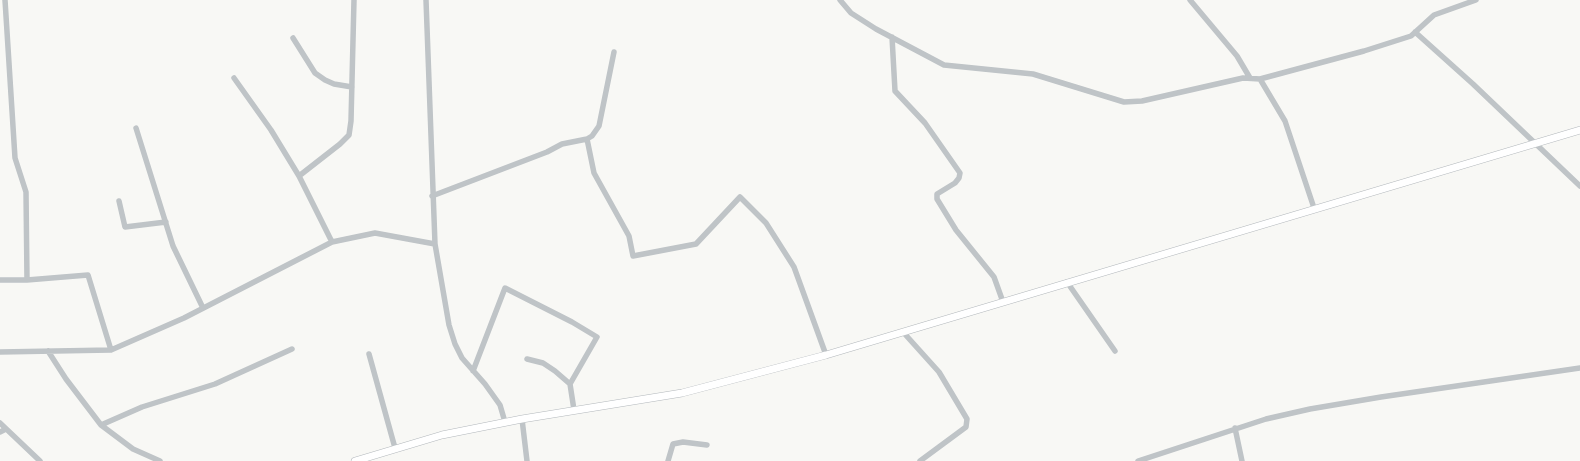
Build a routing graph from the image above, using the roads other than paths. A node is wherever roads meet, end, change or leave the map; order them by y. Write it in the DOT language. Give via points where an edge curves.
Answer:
graph roads {
  1 [pos="5,0"];
  2 [pos="354,0"];
  3 [pos="426,0"];
  4 [pos="840,0"];
  5 [pos="1190,0"];
  6 [pos="1476,0"];
  7 [pos="1415,32"];
  8 [pos="892,37"];
  9 [pos="293,38"];
  10 [pos="614,52"];
  11 [pos="234,78"];
  12 [pos="1250,78"];
  13 [pos="1260,79"];
  14 [pos="352,87"];
  15 [pos="136,128"];
  16 [pos="1580,130"];
  17 [pos="587,139"];
  18 [pos="1534,144"];
  19 [pos="299,176"];
  20 [pos="1580,186"];
  21 [pos="432,196"];
  22 [pos="119,201"];
  23 [pos="1314,208"];
  24 [pos="166,222"];
  25 [pos="332,242"];
  26 [pos="435,244"];
  27 [pos="0,280"];
  28 [pos="27,280"];
  29 [pos="1067,282"];
  30 [pos="1003,302"];
  31 [pos="203,308"];
  32 [pos="903,332"];
  33 [pos="292,349"];
  34 [pos="111,350"];
  35 [pos="48,351"];
  36 [pos="1115,351"];
  37 [pos="0,352"];
  38 [pos="369,354"];
  39 [pos="826,355"];
  40 [pos="527,358"];
  41 [pos="1580,368"];
  42 [pos="472,371"];
  43 [pos="570,384"];
  44 [pos="574,410"];
  45 [pos="522,419"];
  46 [pos="505,422"];
  47 [pos="0,423"];
  48 [pos="101,426"];
  49 [pos="6,428"];
  50 [pos="1235,428"];
  51 [pos="0,432"];
  52 [pos="707,445"];
  53 [pos="395,448"];
  54 [pos="40,461"];
  55 [pos="160,461"];
  56 [pos="355,461"];
  57 [pos="527,461"];
  58 [pos="668,461"];
  59 [pos="920,461"];
  60 [pos="1138,461"];
  61 [pos="1242,461"];
  1 -- 28 [label="street" via="15,158 26,192"];
  2 -- 14 [label="street"];
  3 -- 21 [label="street"];
  4 -- 8 [label="street" via="851,13"];
  5 -- 12 [label="street" via="1237,56"];
  6 -- 7 [label="street" via="1434,15"];
  7 -- 13 [label="street" via="1411,36 1364,51"];
  7 -- 18 [label="street"];
  8 -- 12 [label="street" via="944,65 1033,74 1124,102 1142,101"];
  8 -- 30 [label="street" via="896,91 925,123 960,173 960,178 937,194 937,199 953,226 994,277"];
  9 -- 14 [label="street" via="315,73 334,84"];
  10 -- 17 [label="street" via="599,126"];
  11 -- 19 [label="street" via="271,130"];
  12 -- 13 [label="street"];
  13 -- 23 [label="street" via="1285,122"];
  14 -- 19 [label="street" via="349,134"];
  15 -- 24 [label="street"];
  16 -- 18 [label="main road"];
  17 -- 21 [label="street" via="562,144"];
  17 -- 39 [label="street" via="594,173 629,236 633,256 696,244 740,197 766,223 794,267"];
  18 -- 20 [label="street"];
  18 -- 23 [label="main road"];
  19 -- 25 [label="street"];
  21 -- 26 [label="street"];
  22 -- 24 [label="street" via="125,227"];
  23 -- 29 [label="main road"];
  24 -- 31 [label="street" via="173,246"];
  25 -- 26 [label="street" via="376,233"];
  25 -- 31 [label="street"];
  26 -- 42 [label="street" via="455,344"];
  27 -- 28 [label="street"];
  28 -- 34 [label="street" via="88,275"];
  29 -- 30 [label="main road"];
  29 -- 36 [label="street"];
  30 -- 32 [label="main road"];
  31 -- 34 [label="street"];
  32 -- 39 [label="main road"];
  32 -- 59 [label="street" via="939,372 967,419 966,427"];
  33 -- 48 [label="street" via="215,384 142,407"];
  34 -- 35 [label="street"];
  35 -- 37 [label="street"];
  35 -- 48 [label="street"];
  38 -- 53 [label="street"];
  39 -- 44 [label="main road" via="682,393"];
  40 -- 43 [label="street" via="543,363"];
  41 -- 50 [label="street" via="1374,398 1266,419"];
  42 -- 43 [label="street" via="505,288 597,337"];
  42 -- 46 [label="street" via="500,405"];
  43 -- 44 [label="street"];
  44 -- 45 [label="main road"];
  45 -- 46 [label="main road"];
  45 -- 57 [label="street"];
  46 -- 53 [label="main road"];
  47 -- 49 [label="street"];
  48 -- 55 [label="street" via="133,449"];
  49 -- 51 [label="street"];
  49 -- 54 [label="street"];
  50 -- 60 [label="street"];
  50 -- 61 [label="street"];
  52 -- 58 [label="street" via="683,442 673,444"];
  53 -- 56 [label="main road"];
}
